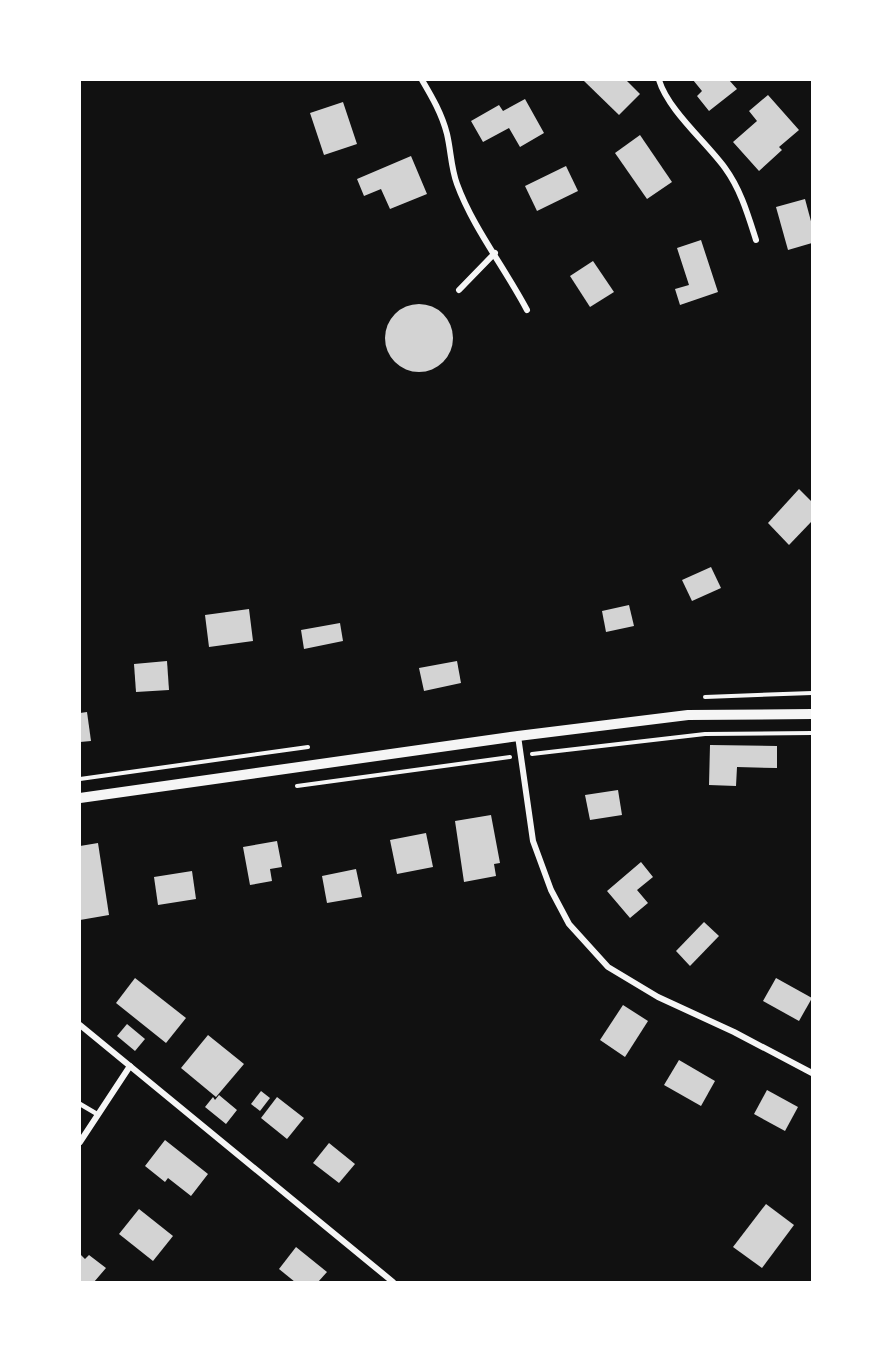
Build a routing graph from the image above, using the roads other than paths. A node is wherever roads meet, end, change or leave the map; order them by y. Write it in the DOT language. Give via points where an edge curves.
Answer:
graph roads {
  1 [pos="422,80"];
  2 [pos="659,80"];
  3 [pos="756,240"];
  4 [pos="495,253"];
  5 [pos="459,290"];
  6 [pos="527,310"];
  7 [pos="813,714"];
  8 [pos="518,736"];
  9 [pos="80,798"];
  10 [pos="80,1024"];
  11 [pos="130,1066"];
  12 [pos="813,1073"];
  13 [pos="80,1104"];
  14 [pos="97,1114"];
  15 [pos="80,1142"];
  16 [pos="393,1282"];
  1 -- 4 [label="street" via="440,112 466,206"];
  2 -- 3 [label="street" via="669,100 739,189"];
  4 -- 5 [label="street"];
  4 -- 6 [label="street"];
  7 -- 8 [label="street" via="688,715"];
  8 -- 9 [label="street"];
  8 -- 12 [label="street" via="537,854 551,890 582,940 608,967 658,997"];
  10 -- 11 [label="street"];
  11 -- 14 [label="street"];
  11 -- 16 [label="street"];
  13 -- 14 [label="lane"];
  14 -- 15 [label="street"];
}
